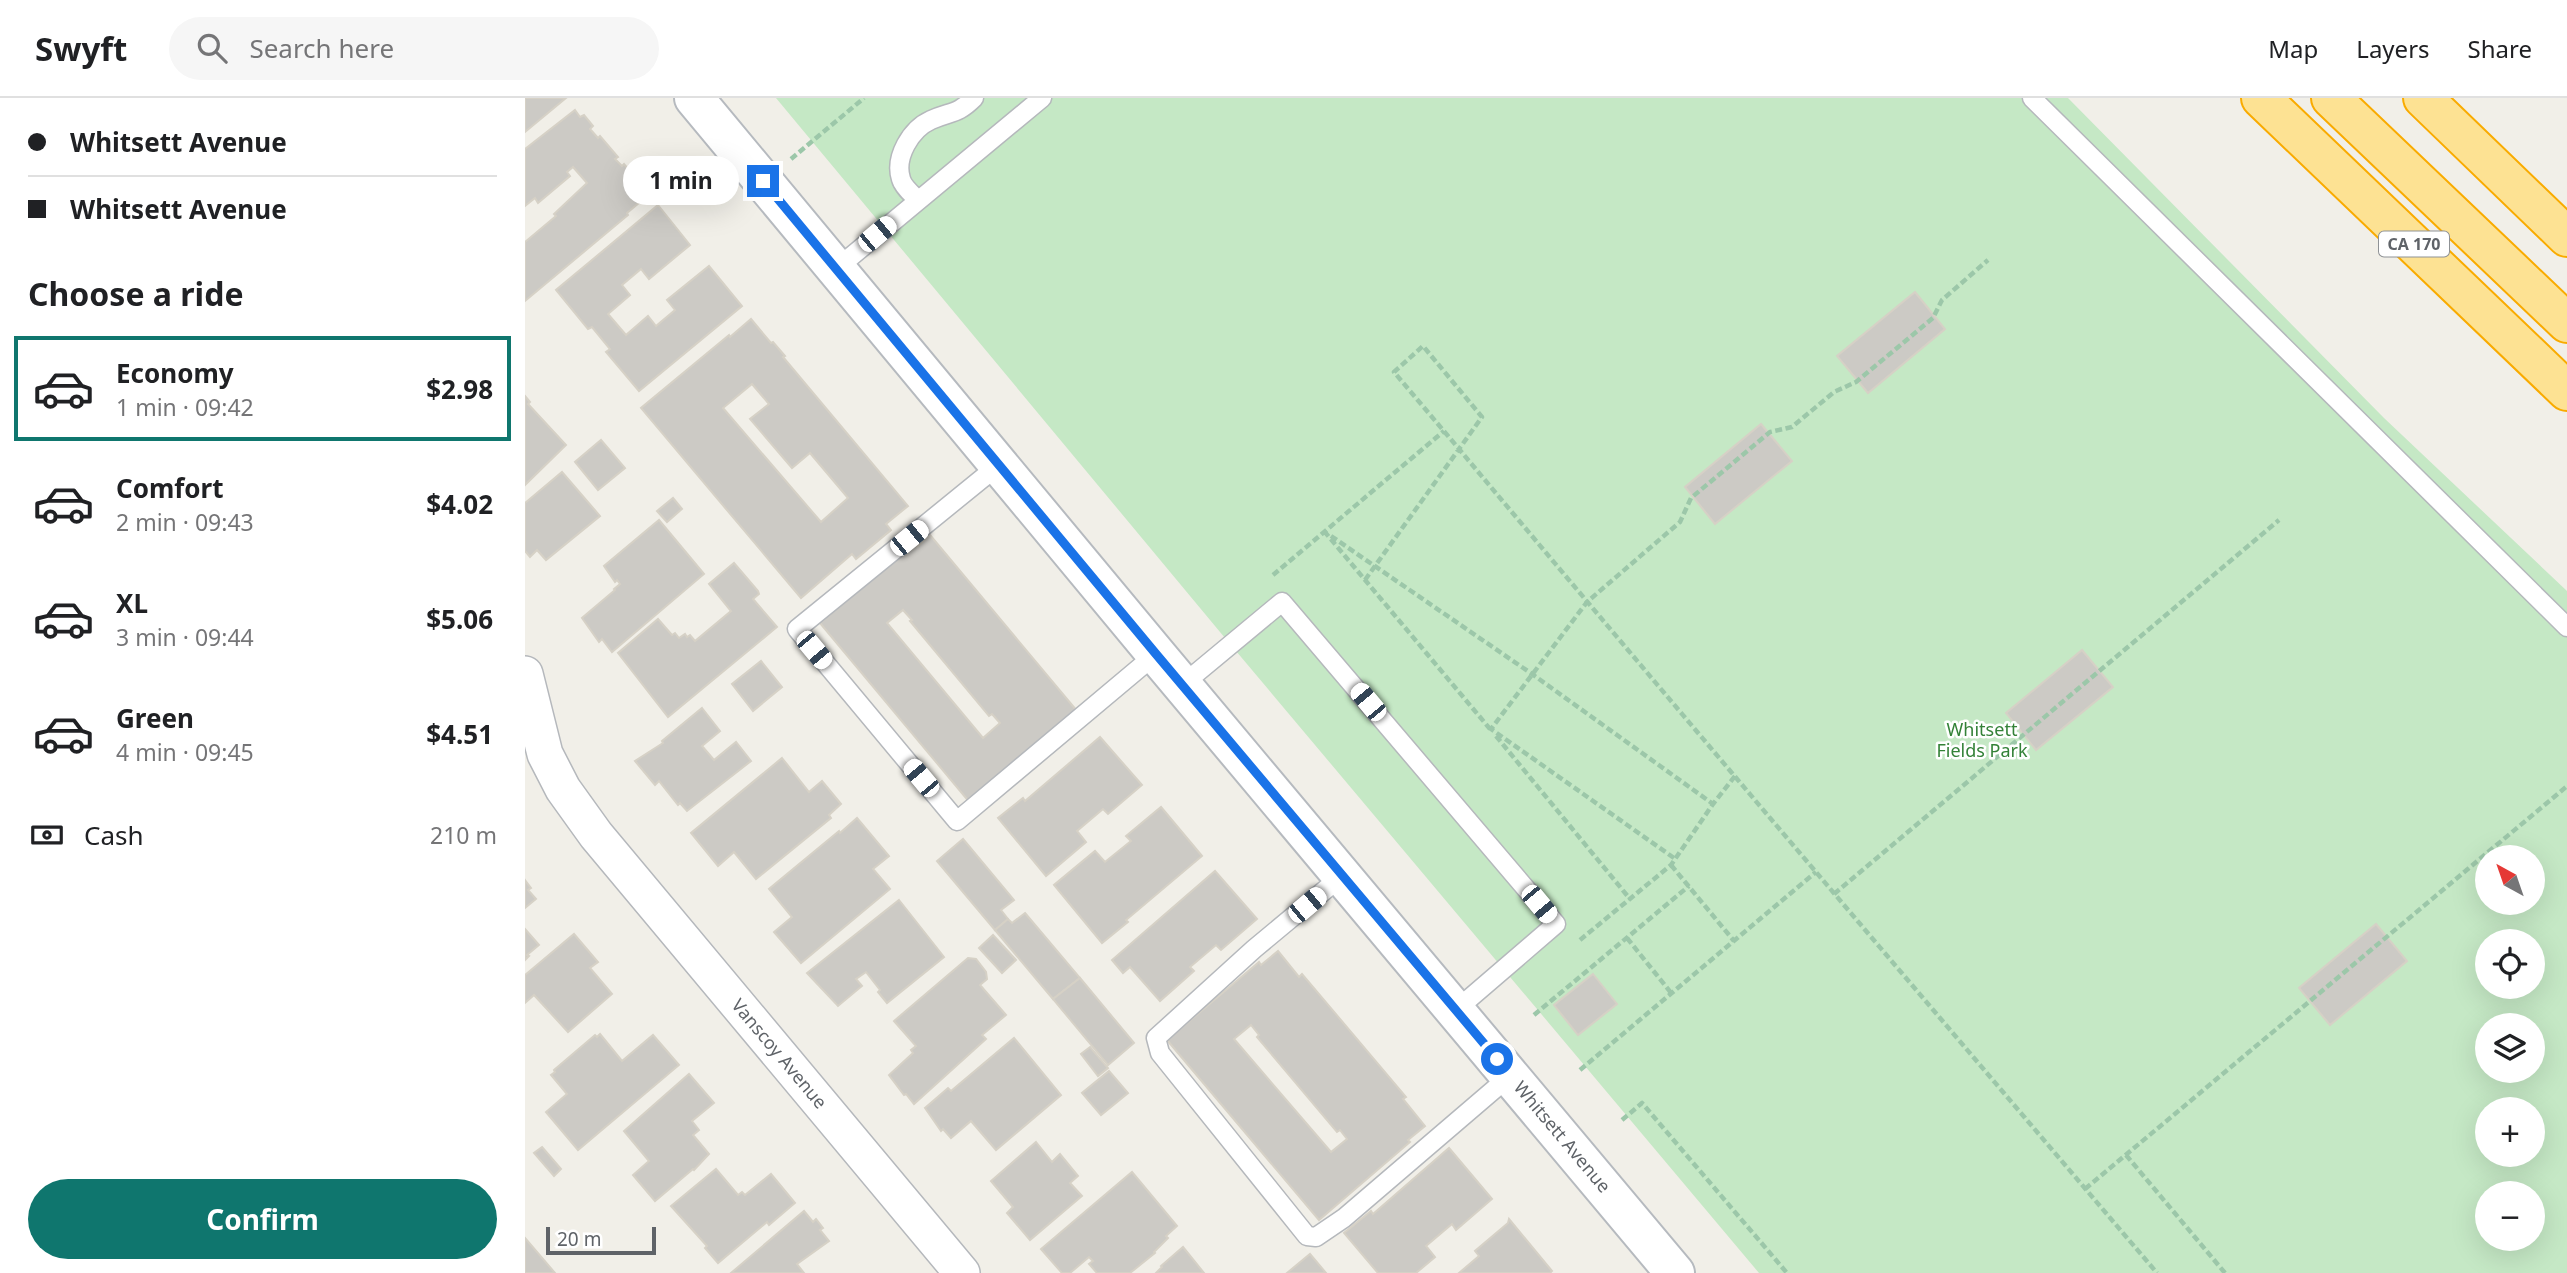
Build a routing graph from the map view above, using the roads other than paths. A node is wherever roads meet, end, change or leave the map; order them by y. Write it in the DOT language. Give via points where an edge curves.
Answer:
graph roads {
  1 [pos="694,98"];
  2 [pos="974,98"];
  3 [pos="1042,98"];
  4 [pos="2032,98"];
  5 [pos="2261,98"];
  6 [pos="2331,98"];
  7 [pos="2367,98"];
  8 [pos="2423,98"];
  9 [pos="2463,98"];
  10 [pos="2503,175"];
  11 [pos="918,200"];
  12 [pos="2567,237"];
  13 [pos="836,268"];
  14 [pos="2567,286"];
  15 [pos="2567,323"];
  16 [pos="2567,391"];
  17 [pos="1000,464"];
  18 [pos="2567,628"];
  19 [pos="1156,654"];
  20 [pos="525,674"];
  21 [pos="1182,685"];
  22 [pos="1343,875"];
  23 [pos="1456,1010"];
  24 [pos="1511,1075"];
  25 [pos="962,1273"];
  26 [pos="1675,1273"];
  1 -- 13 [label="main road, Whitsett Avenue"];
  2 -- 11 [label="lane" via="961,111 929,121 905,141 901,181"];
  3 -- 11 [label="lane"];
  4 -- 18 [label="lane"];
  5 -- 16 [label="highway, CA 170"];
  6 -- 15 [label="highway"];
  7 -- 14 [label="highway"];
  8 -- 10 [label="highway"];
  9 -- 10 [label="highway"];
  10 -- 12 [label="highway"];
  11 -- 13 [label="lane"];
  13 -- 17 [label="main road, Whitsett Avenue"];
  17 -- 19 [label="main road, Whitsett Avenue"];
  17 -- 19 [label="lane" via="797,629 957,821"];
  19 -- 21 [label="main road, Whitsett Avenue"];
  20 -- 25 [label="street, Vanscoy Avenue" via="545,754 596,835"];
  21 -- 22 [label="main road, Whitsett Avenue"];
  21 -- 23 [label="lane" via="1282,602 1556,924"];
  22 -- 23 [label="main road, Whitsett Avenue"];
  22 -- 24 [label="lane" via="1156,1038 1160,1053 1307,1236 1316,1237 1344,1218"];
  23 -- 24 [label="main road, Whitsett Avenue"];
  24 -- 26 [label="main road, Whitsett Avenue"];
}
